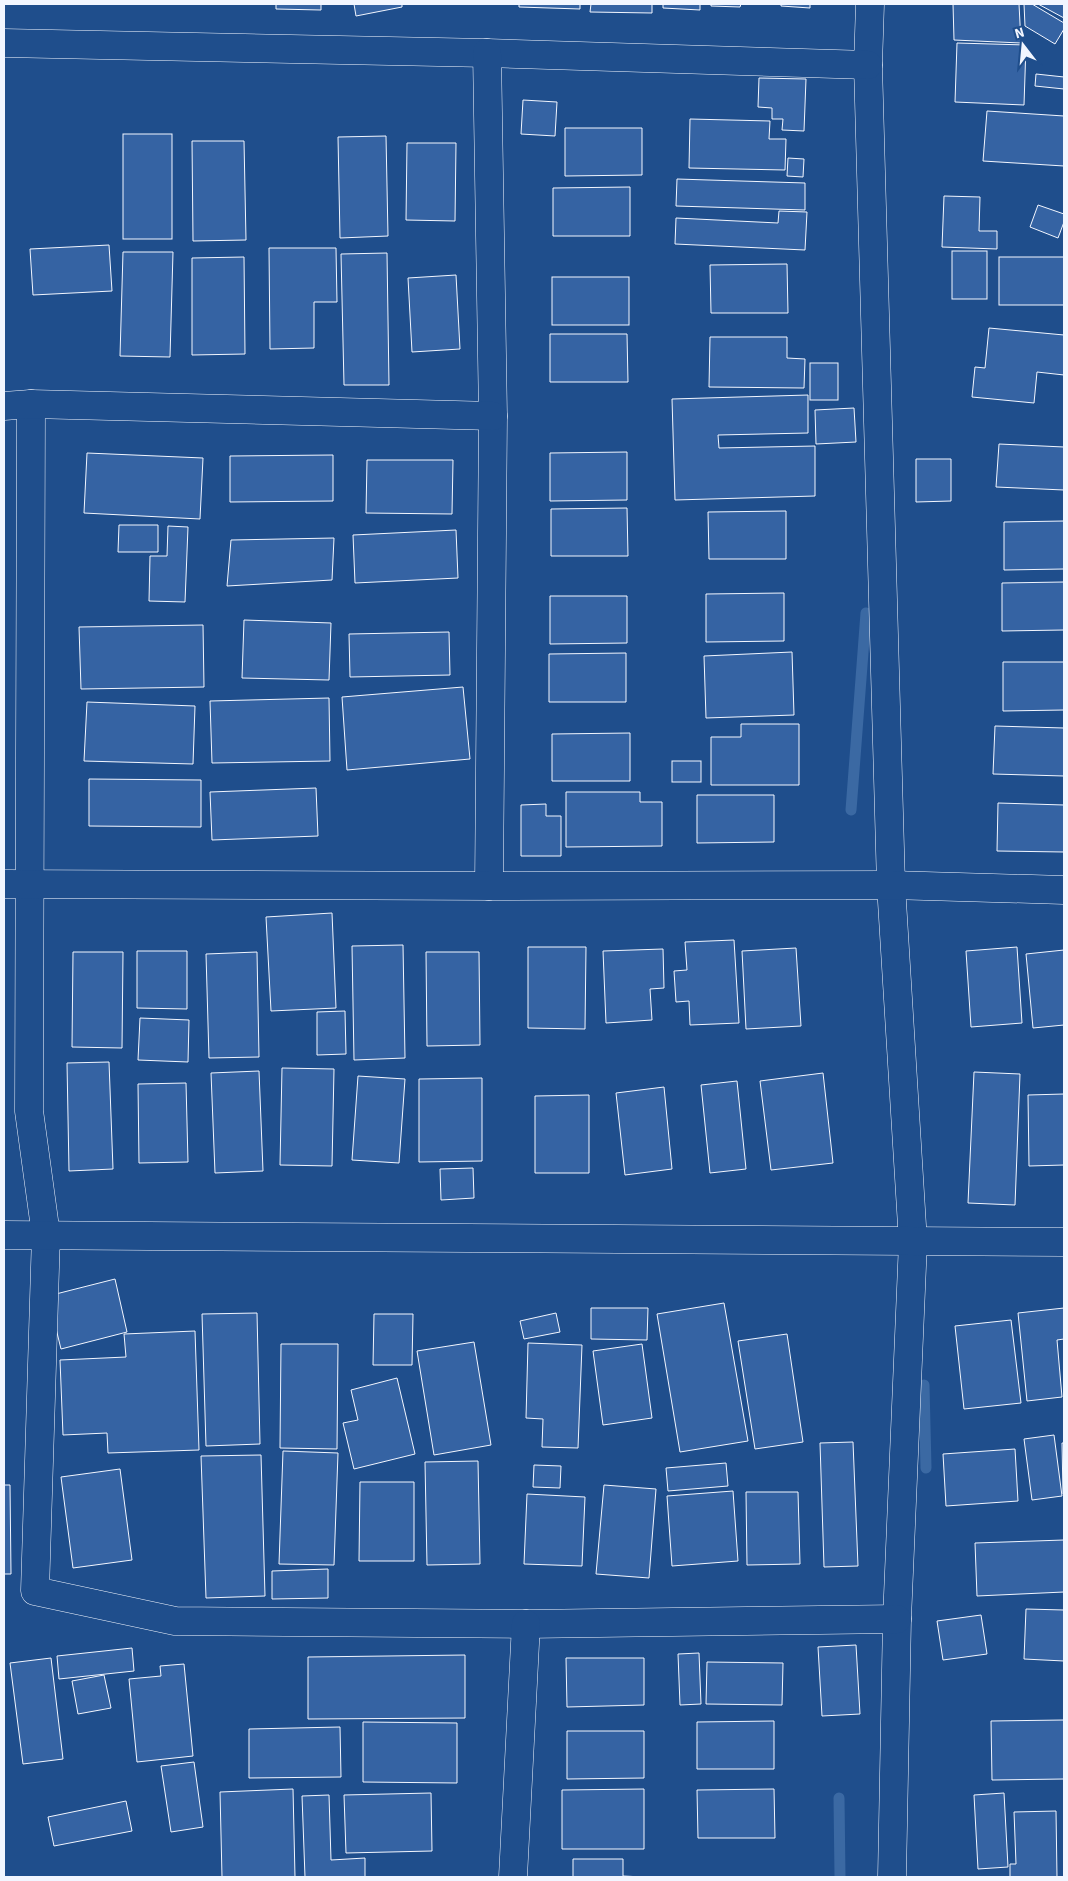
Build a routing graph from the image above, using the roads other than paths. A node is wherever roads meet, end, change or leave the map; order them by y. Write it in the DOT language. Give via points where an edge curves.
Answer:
graph roads {
  1 [pos="870,4"];
  2 [pos="4,43"];
  3 [pos="487,53"];
  4 [pos="868,65"];
  5 [pos="31,404"];
  6 [pos="4,406"];
  7 [pos="493,416"];
  8 [pos="17,884"];
  9 [pos="891,885"];
  10 [pos="489,886"];
  11 [pos="1064,890"];
  12 [pos="46,1234"];
  13 [pos="4,1235"];
  14 [pos="913,1242"];
  15 [pos="1064,1242"];
  16 [pos="897,1619"];
  17 [pos="526,1624"];
  18 [pos="513,1877"];
  19 [pos="892,1877"];
  1 -- 4 [label="street"];
  2 -- 3 [label="street"];
  3 -- 4 [label="street"];
  3 -- 7 [label="street"];
  4 -- 9 [label="street"];
  5 -- 6 [label="street"];
  5 -- 7 [label="street"];
  5 -- 8 [label="street"];
  7 -- 10 [label="street"];
  8 -- 10 [label="street"];
  8 -- 12 [label="street" via="29,1111"];
  9 -- 10 [label="street"];
  9 -- 11 [label="street"];
  9 -- 14 [label="street"];
  12 -- 13 [label="street"];
  12 -- 14 [label="street"];
  12 -- 17 [label="street" via="35,1591 175,1621"];
  14 -- 15 [label="street"];
  14 -- 16 [label="street"];
  16 -- 17 [label="street"];
  16 -- 19 [label="street"];
  17 -- 18 [label="street"];
}
